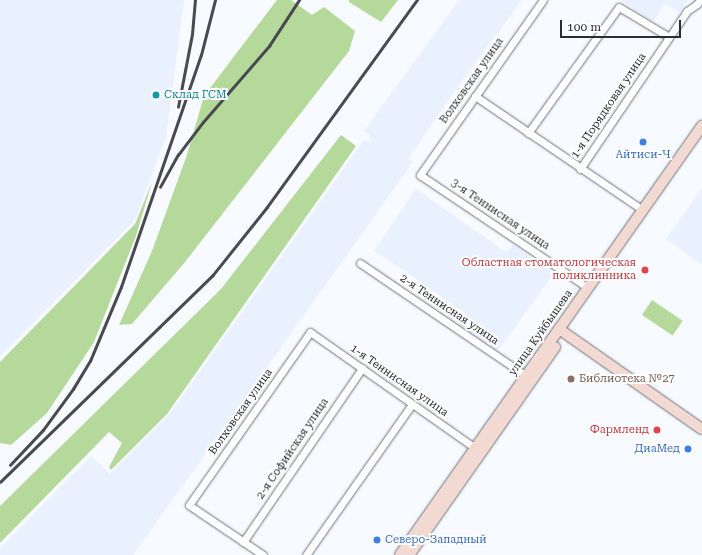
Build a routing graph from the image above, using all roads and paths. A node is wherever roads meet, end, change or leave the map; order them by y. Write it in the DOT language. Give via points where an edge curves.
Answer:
graph roads {
  1 [pos="543,0"];
  2 [pos="700,4"];
  3 [pos="669,37"];
  4 [pos="475,96"];
  5 [pos="702,126"];
  6 [pos="528,133"];
  7 [pos="702,138"];
  8 [pos="580,169"];
  9 [pos="420,175"];
  10 [pos="646,212"];
  11 [pos="360,263"];
  12 [pos="588,288"];
  13 [pos="561,331"];
  14 [pos="310,332"];
  15 [pos="362,368"];
  16 [pos="526,376"];
  17 [pos="412,404"];
  18 [pos="702,429"];
  19 [pos="478,450"];
  20 [pos="243,542"];
  21 [pos="263,555"];
  22 [pos="306,555"];
  23 [pos="400,555"];
  24 [pos="409,555"];
  1 -- 4 [label="street, Волховская улица"];
  2 -- 3 [label="street, 1-я Порядковая улица" via="687,11"];
  3 -- 6 [label="street" via="619,7"];
  3 -- 8 [label="street, 1-я Порядковая улица"];
  4 -- 6 [label="street"];
  4 -- 9 [label="street, Волховская улица"];
  5 -- 10 [label="main road, улица Куйбышева"];
  6 -- 8 [label="street"];
  7 -- 10 [label="main road, улица Куйбышева"];
  8 -- 10 [label="street"];
  9 -- 12 [label="street, 3-я Теннисная улица"];
  10 -- 12 [label="main road, улица Куйбышева"];
  10 -- 13 [label="main road, улица Куйбышева"];
  11 -- 16 [label="street, 2-я Теннисная улица"];
  12 -- 13 [label="main road, улица Куйбышева"];
  13 -- 16 [label="main road, улица Куйбышева"];
  13 -- 18 [label="main road"];
  13 -- 19 [label="main road, улица Куйбышева"];
  14 -- 15 [label="street, 1-я Теннисная улица"];
  14 -- 20 [label="street, Волховская улица" via="190,505"];
  15 -- 17 [label="street, 1-я Теннисная улица"];
  15 -- 20 [label="street, 2-я Софийская улица"];
  16 -- 19 [label="main road, улица Куйбышева"];
  17 -- 19 [label="street, 1-я Теннисная улица"];
  17 -- 22 [label="street"];
  19 -- 23 [label="main road, улица Куйбышева"];
  19 -- 24 [label="main road, улица Куйбышева"];
  20 -- 21 [label="street"];
}
